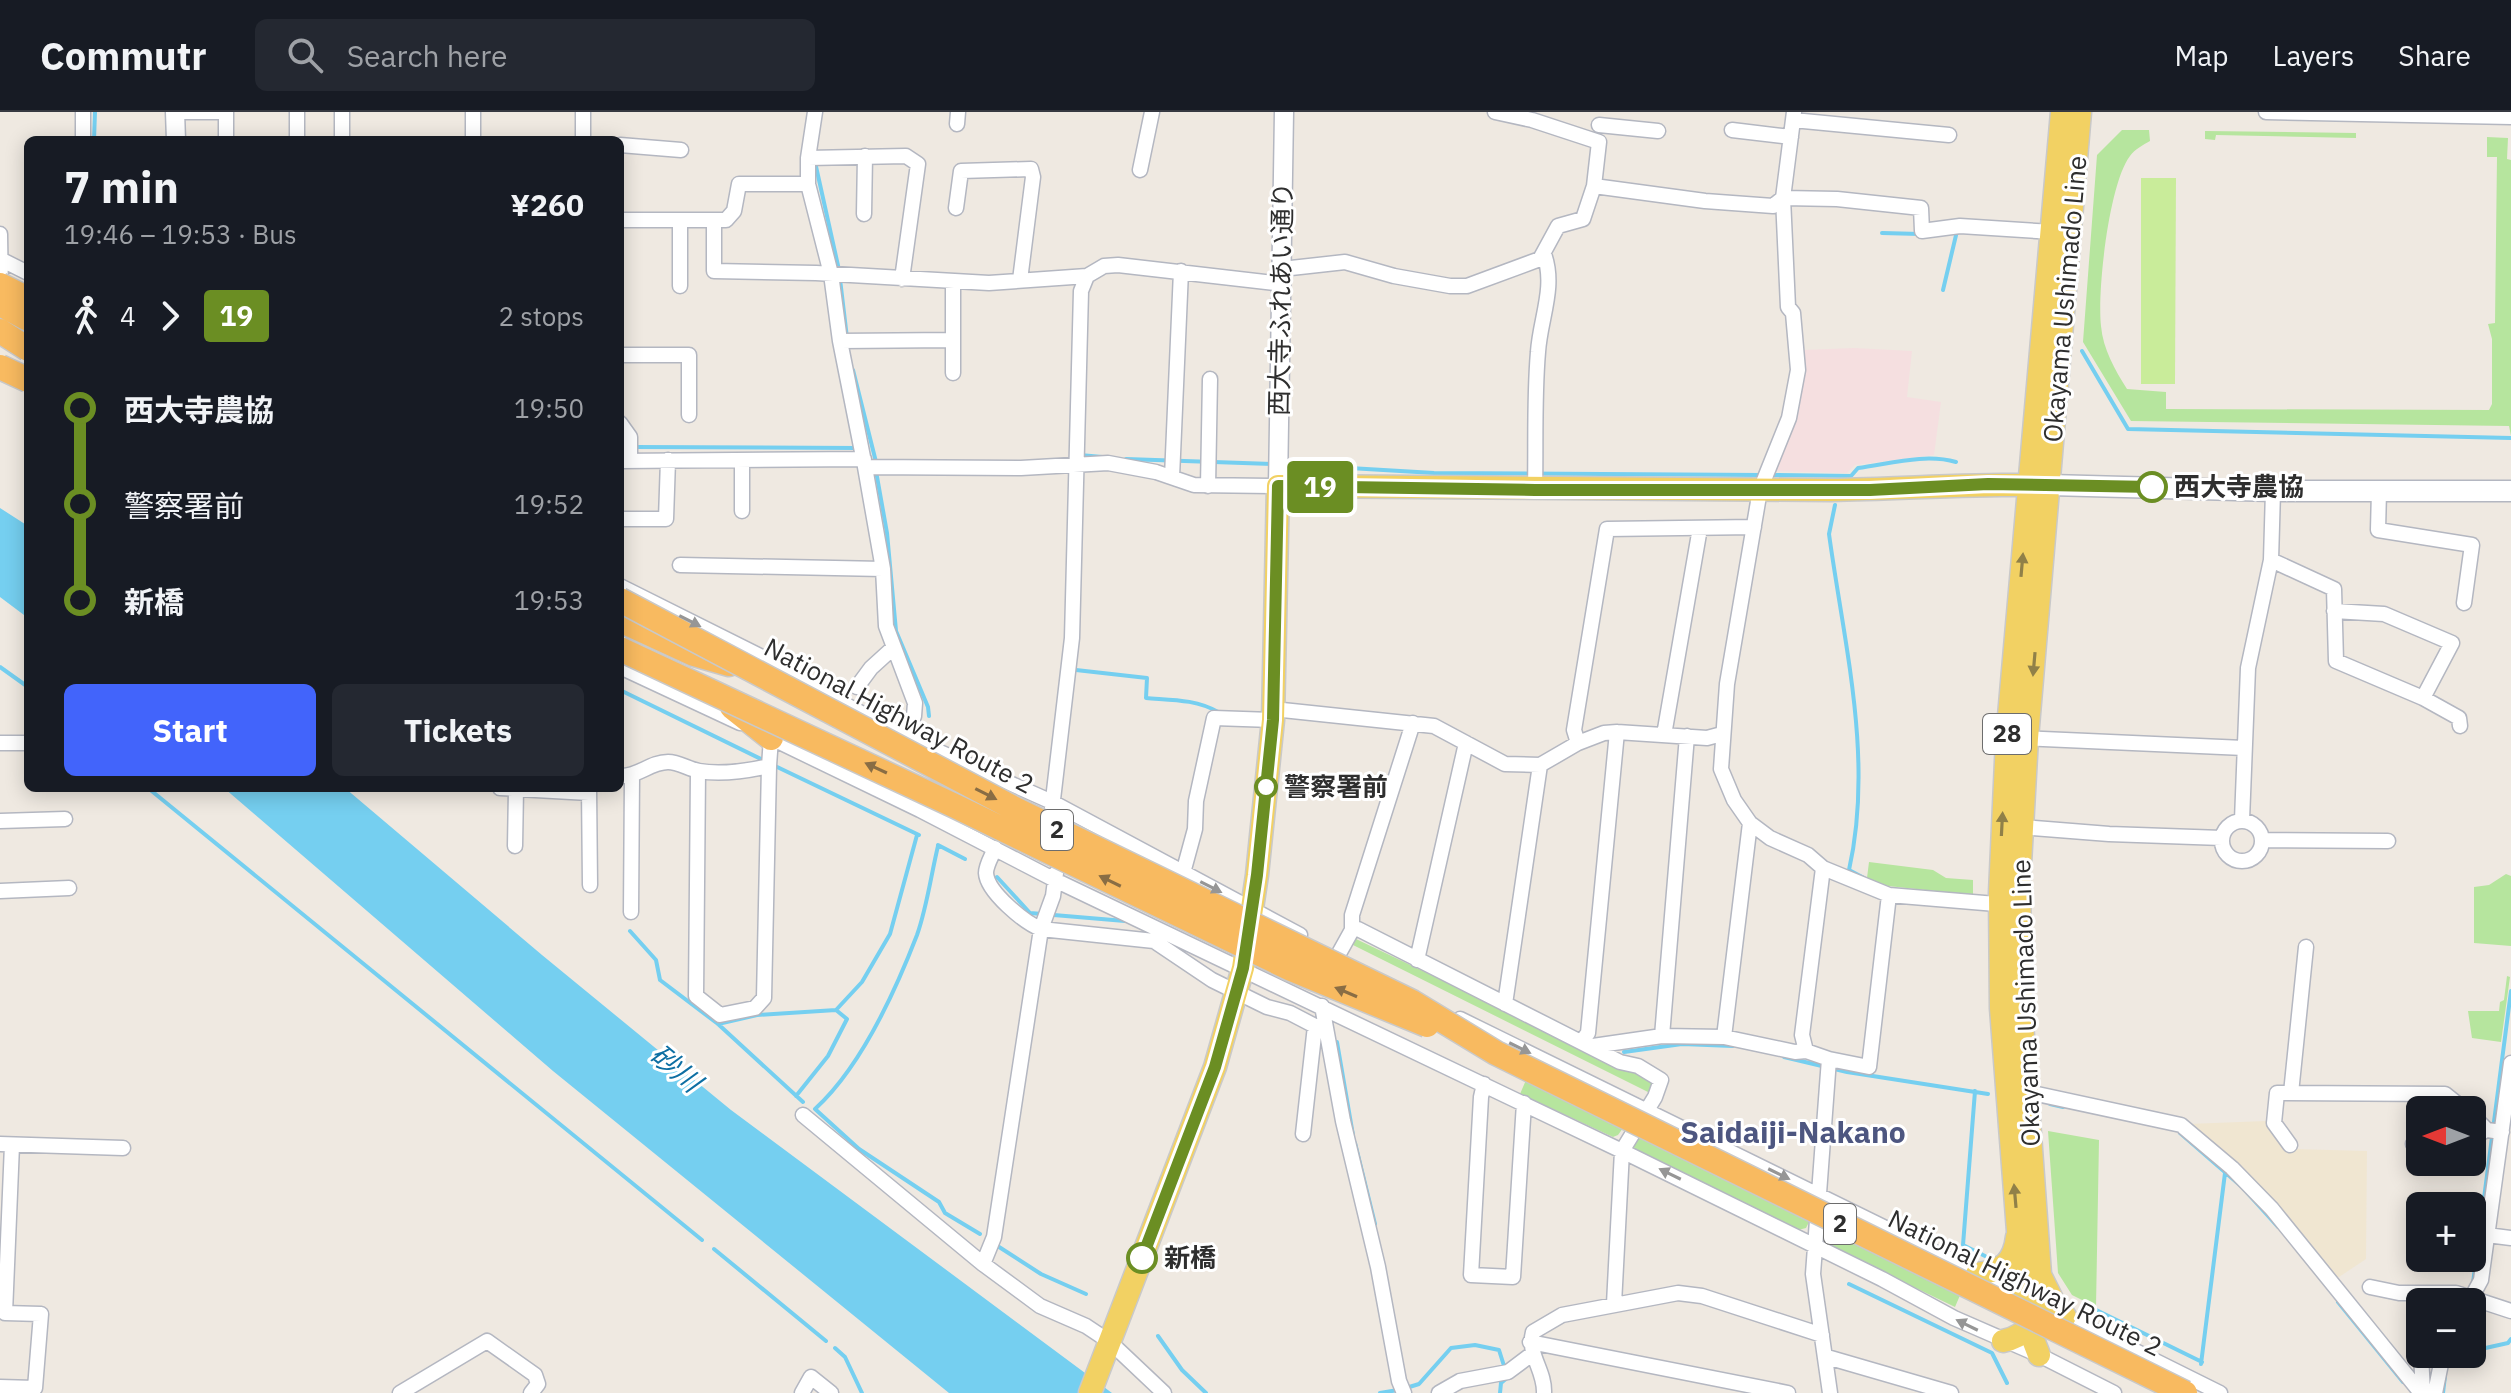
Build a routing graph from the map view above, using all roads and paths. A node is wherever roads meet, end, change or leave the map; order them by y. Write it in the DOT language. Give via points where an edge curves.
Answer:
graph roads {
  1 [pos="83,112"];
  2 [pos="175,112"];
  3 [pos="226,112"];
  4 [pos="297,112"];
  5 [pos="342,112"];
  6 [pos="473,112"];
  7 [pos="583,112"];
  8 [pos="815,112"];
  9 [pos="1152,112"];
  10 [pos="1284,112"];
  11 [pos="1495,112"];
  12 [pos="2062,112"];
  13 [pos="2080,112"];
  14 [pos="2266,112"];
  15 [pos="1794,116"];
  16 [pos="2511,117"];
  17 [pos="1599,119"];
  18 [pos="1732,130"];
  19 [pos="1658,131"];
  20 [pos="1949,135"];
  21 [pos="83,136"];
  22 [pos="176,136"];
  23 [pos="226,136"];
  24 [pos="297,136"];
  25 [pos="342,136"];
  26 [pos="473,136"];
  27 [pos="583,136"];
  28 [pos="1791,137"];
  29 [pos="1599,142"];
  30 [pos="624,146"];
  31 [pos="681,150"];
  32 [pos="865,156"];
  33 [pos="813,158"];
  34 [pos="1140,170"];
  35 [pos="808,184"];
  36 [pos="1594,186"];
  37 [pos="1783,198"];
  38 [pos="956,208"];
  39 [pos="864,214"];
  40 [pos="624,220"];
  41 [pos="680,220"];
  42 [pos="714,220"];
  43 [pos="2053,232"];
  44 [pos="0,234"];
  45 [pos="1544,254"];
  46 [pos="0,259"];
  47 [pos="24,271"];
  48 [pos="1181,271"];
  49 [pos="0,273"];
  50 [pos="837,274"];
  51 [pos="1087,276"];
  52 [pos="1282,276"];
  53 [pos="902,279"];
  54 [pos="1020,280"];
  55 [pos="953,282"];
  56 [pos="0,285"];
  57 [pos="24,285"];
  58 [pos="680,286"];
  59 [pos="24,297"];
  60 [pos="0,304"];
  61 [pos="24,317"];
  62 [pos="0,322"];
  63 [pos="0,331"];
  64 [pos="24,335"];
  65 [pos="845,340"];
  66 [pos="952,340"];
  67 [pos="24,346"];
  68 [pos="624,355"];
  69 [pos="953,373"];
  70 [pos="1,376"];
  71 [pos="24,379"];
  72 [pos="1210,379"];
  73 [pos="24,390"];
  74 [pos="689,415"];
  75 [pos="624,429"];
  76 [pos="668,460"];
  77 [pos="742,460"];
  78 [pos="867,460"];
  79 [pos="625,461"];
  80 [pos="1076,463"];
  81 [pos="1173,467"];
  82 [pos="1278,472"];
  83 [pos="1535,479"];
  84 [pos="1763,479"];
  85 [pos="2040,485"];
  86 [pos="1208,486"];
  87 [pos="2273,491"];
  88 [pos="2379,491"];
  89 [pos="2511,491"];
  90 [pos="742,511"];
  91 [pos="624,519"];
  92 [pos="1754,527"];
  93 [pos="1700,528"];
  94 [pos="2271,560"];
  95 [pos="680,565"];
  96 [pos="883,569"];
  97 [pos="624,588"];
  98 [pos="624,602"];
  99 [pos="2464,603"];
  100 [pos="2334,611"];
  101 [pos="624,622"];
  102 [pos="624,635"];
  103 [pos="893,648"];
  104 [pos="624,651"];
  105 [pos="624,669"];
  106 [pos="857,687"];
  107 [pos="818,690"];
  108 [pos="2423,698"];
  109 [pos="1273,715"];
  110 [pos="1413,723"];
  111 [pos="2460,726"];
  112 [pos="1617,732"];
  113 [pos="1722,734"];
  114 [pos="1664,735"];
  115 [pos="1687,736"];
  116 [pos="906,737"];
  117 [pos="2017,738"];
  118 [pos="0,743"];
  119 [pos="24,743"];
  120 [pos="1466,743"];
  121 [pos="1578,743"];
  122 [pos="2244,748"];
  123 [pos="770,758"];
  124 [pos="1540,765"];
  125 [pos="698,771"];
  126 [pos="626,776"];
  127 [pos="516,792"];
  128 [pos="589,792"];
  129 [pos="1052,802"];
  130 [pos="65,819"];
  131 [pos="2242,820"];
  132 [pos="0,821"];
  133 [pos="1750,823"];
  134 [pos="2021,827"];
  135 [pos="2222,838"];
  136 [pos="2262,840"];
  137 [pos="2388,841"];
  138 [pos="515,846"];
  139 [pos="995,848"];
  140 [pos="1823,868"];
  141 [pos="1183,873"];
  142 [pos="1057,881"];
  143 [pos="590,885"];
  144 [pos="69,888"];
  145 [pos="0,891"];
  146 [pos="1889,895"];
  147 [pos="2009,905"];
  148 [pos="1252,909"];
  149 [pos="631,912"];
  150 [pos="1044,919"];
  151 [pos="1352,930"];
  152 [pos="2306,947"];
  153 [pos="1337,957"];
  154 [pos="1417,960"];
  155 [pos="1243,968"];
  156 [pos="1237,991"];
  157 [pos="1505,1004"];
  158 [pos="1322,1006"];
  159 [pos="1662,1036"];
  160 [pos="1724,1037"];
  161 [pos="1588,1044"];
  162 [pos="1806,1051"];
  163 [pos="1496,1053"];
  164 [pos="2511,1063"];
  165 [pos="1829,1065"];
  166 [pos="1484,1084"];
  167 [pos="2291,1093"];
  168 [pos="2448,1096"];
  169 [pos="2018,1099"];
  170 [pos="1524,1103"];
  171 [pos="1646,1110"];
  172 [pos="803,1115"];
  173 [pos="2498,1128"];
  174 [pos="1303,1134"];
  175 [pos="6,1145"];
  176 [pos="2290,1145"];
  177 [pos="123,1148"];
  178 [pos="1622,1151"];
  179 [pos="2495,1178"];
  180 [pos="2511,1180"];
  181 [pos="1820,1194"];
  182 [pos="2018,1231"];
  183 [pos="2487,1235"];
  184 [pos="2511,1238"];
  185 [pos="1815,1247"];
  186 [pos="983,1264"];
  187 [pos="1977,1274"];
  188 [pos="2040,1274"];
  189 [pos="2370,1287"];
  190 [pos="2477,1288"];
  191 [pos="2406,1293"];
  192 [pos="2032,1300"];
  193 [pos="1614,1304"];
  194 [pos="2486,1304"];
  195 [pos="2511,1311"];
  196 [pos="2065,1316"];
  197 [pos="2029,1329"];
  198 [pos="1822,1335"];
  199 [pos="2003,1341"];
  200 [pos="1531,1348"];
  201 [pos="1107,1350"];
  202 [pos="2039,1355"];
  203 [pos="1827,1357"];
  204 [pos="2421,1368"];
  205 [pos="2440,1368"];
  206 [pos="0,1387"];
  207 [pos="1403,1390"];
  208 [pos="2205,1392"];
  209 [pos="400,1393"];
  210 [pos="531,1393"];
  211 [pos="802,1393"];
  212 [pos="831,1393"];
  213 [pos="1090,1393"];
  214 [pos="1164,1393"];
  215 [pos="1439,1393"];
  216 [pos="1544,1393"];
  217 [pos="1788,1393"];
  218 [pos="1830,1393"];
  219 [pos="1951,1393"];
  220 [pos="2114,1393"];
  221 [pos="2422,1393"];
  222 [pos="2435,1393"];
  1 -- 21 [label="street"];
  2 -- 3 [label="street"];
  2 -- 22 [label="street"];
  3 -- 23 [label="street"];
  4 -- 24 [label="street"];
  5 -- 25 [label="street"];
  6 -- 26 [label="street"];
  7 -- 27 [label="street"];
  8 -- 33 [label="street"];
  9 -- 34 [label="street"];
  10 -- 52 [label="street, 西大寺ふれあい通り"];
  11 -- 29 [label="street"];
  12 -- 43 [label="main road, Okayama Ushimado Line / 28"];
  13 -- 85 [label="main road, Okayama Ushimado Line / 28"];
  14 -- 16 [label="street"];
  15 -- 20 [label="street"];
  15 -- 28 [label="street"];
  17 -- 19 [label="street"];
  17 -- 29 [label="street"];
  18 -- 28 [label="street"];
  28 -- 37 [label="street"];
  29 -- 36 [label="street"];
  30 -- 31 [label="street"];
  32 -- 33 [label="street"];
  32 -- 39 [label="street"];
  32 -- 53 [label="street" via="906,156 918,164"];
  33 -- 35 [label="street"];
  35 -- 42 [label="street" via="739,184 734,211 726,220"];
  35 -- 50 [label="street"];
  36 -- 37 [label="street" via="1773,206"];
  36 -- 45 [label="street" via="1583,219 1558,226"];
  37 -- 43 [label="street" via="1921,208 1922,231 1960,226"];
  37 -- 84 [label="street" via="1788,307 1798,370 1789,418"];
  38 -- 54 [label="street" via="961,171 1031,169"];
  40 -- 41 [label="street"];
  41 -- 42 [label="street"];
  41 -- 58 [label="street"];
  42 -- 50 [label="street" via="714,271"];
  43 -- 85 [label="main road, Okayama Ushimado Line / 28" via="2045,289"];
  44 -- 46 [label="street"];
  45 -- 52 [label="street" via="1467,286 1394,276 1345,262"];
  45 -- 83 [label="street" via="1549,285 1538,353"];
  46 -- 47 [label="street"];
  46 -- 70 [label="street"];
  48 -- 51 [label="street" via="1118,265"];
  48 -- 52 [label="street"];
  48 -- 81 [label="street"];
  49 -- 57 [label="highway"];
  50 -- 53 [label="street"];
  50 -- 65 [label="street"];
  51 -- 54 [label="street"];
  51 -- 80 [label="street" via="1081,291"];
  52 -- 82 [label="street, 西大寺ふれあい通り"];
  53 -- 55 [label="street"];
  54 -- 55 [label="street"];
  55 -- 66 [label="street"];
  56 -- 59 [label="highway, bridge"];
  60 -- 61 [label="highway, bridge"];
  62 -- 64 [label="highway"];
  63 -- 67 [label="highway, bridge"];
  65 -- 66 [label="street"];
  65 -- 78 [label="street"];
  66 -- 69 [label="street"];
  68 -- 74 [label="street" via="689,355"];
  70 -- 71 [label="highway, bridge"];
  70 -- 73 [label="street"];
  72 -- 86 [label="street"];
  75 -- 79 [label="street" via="630,437"];
  76 -- 77 [label="street"];
  76 -- 79 [label="street"];
  76 -- 91 [label="street" via="666,519"];
  77 -- 78 [label="street"];
  77 -- 90 [label="street"];
  78 -- 80 [label="street" via="1021,468"];
  78 -- 96 [label="street"];
  80 -- 81 [label="street"];
  80 -- 129 [label="street" via="1070,664"];
  81 -- 86 [label="street" via="1194,485"];
  82 -- 83 [label="main road"];
  82 -- 86 [label="street"];
  82 -- 109 [label="main road"];
  83 -- 84 [label="main road"];
  84 -- 85 [label="main road"];
  84 -- 92 [label="street"];
  85 -- 87 [label="main road"];
  85 -- 117 [label="main road, Okayama Ushimado Line / 28"];
  87 -- 88 [label="main road"];
  87 -- 94 [label="street"];
  88 -- 89 [label="main road"];
  88 -- 99 [label="street" via="2378,530 2472,545"];
  92 -- 93 [label="street"];
  92 -- 113 [label="street"];
  93 -- 114 [label="street"];
  93 -- 121 [label="street" via="1607,529 1574,730"];
  94 -- 100 [label="street" via="2334,589"];
  94 -- 122 [label="street" via="2248,668"];
  95 -- 96 [label="street"];
  96 -- 103 [label="street" via="886,626"];
  97 -- 107 [label="street, one-way"];
  98 -- 163 [label="highway, National Highway Route 2 / 2, one-way, bridge" via="1017,810 1412,1002"];
  100 -- 108 [label="street" via="2336,661"];
  100 -- 108 [label="street" via="2384,614 2452,643"];
  101 -- 107 [label="highway" via="694,654"];
  102 -- 123 [label="highway" via="687,671"];
  103 -- 106 [label="street"];
  103 -- 116 [label="street" via="915,703"];
  163 -- 104 [label="highway, National Highway Route 2 / 2, one-way, bridge" via="1291,969"];
  105 -- 123 [label="street"];
  107 -- 116 [label="street"];
  108 -- 111 [label="street" via="2459,718"];
  109 -- 110 [label="street"];
  109 -- 141 [label="street" via="1214,718"];
  109 -- 148 [label="main road"];
  110 -- 120 [label="street" via="1434,726"];
  110 -- 151 [label="street" via="1352,915"];
  112 -- 114 [label="street"];
  112 -- 121 [label="street"];
  112 -- 161 [label="street"];
  113 -- 115 [label="street"];
  113 -- 133 [label="street" via="1721,769"];
  114 -- 115 [label="street"];
  115 -- 159 [label="street"];
  116 -- 129 [label="street"];
  117 -- 122 [label="street"];
  117 -- 134 [label="main road, Okayama Ushimado Line / 28"];
  147 -- 117 [label="main road, Okayama Ushimado Line / 28, one-way"];
  118 -- 119 [label="street"];
  120 -- 124 [label="street" via="1505,764"];
  120 -- 154 [label="street"];
  121 -- 124 [label="street"];
  122 -- 131 [label="street"];
  123 -- 125 [label="street" via="742,772"];
  123 -- 125 [label="street" via="764,998 755,1008 720,1015 696,996"];
  123 -- 139 [label="street"];
  124 -- 157 [label="street"];
  125 -- 126 [label="street" via="672,761"];
  126 -- 149 [label="street"];
  127 -- 138 [label="street"];
  128 -- 143 [label="street"];
  129 -- 141 [label="street"];
  129 -- 142 [label="street"];
  130 -- 132 [label="street"];
  131 -- 135 [label="street" via="2226,827"];
  131 -- 136 [label="street" via="2255,825"];
  133 -- 140 [label="street"];
  133 -- 160 [label="street"];
  134 -- 135 [label="street"];
  134 -- 147 [label="main road, Okayama Ushimado Line / 28"];
  135 -- 136 [label="street" via="2230,857 2243,861 2255,856"];
  136 -- 137 [label="street"];
  139 -- 142 [label="street"];
  139 -- 150 [label="street" via="988,880 1018,916"];
  140 -- 146 [label="street"];
  140 -- 162 [label="street" via="1802,1035"];
  141 -- 148 [label="street, one-way"];
  142 -- 150 [label="street"];
  142 -- 155 [label="street"];
  144 -- 145 [label="street"];
  146 -- 147 [label="street"];
  146 -- 165 [label="street" via="1869,1067"];
  147 -- 169 [label="main road, Okayama Ushimado Line / 28" via="2021,1009"];
  148 -- 153 [label="street"];
  148 -- 155 [label="main road"];
  150 -- 156 [label="street" via="1154,941"];
  150 -- 186 [label="street" via="994,1237"];
  151 -- 153 [label="street"];
  151 -- 154 [label="street"];
  152 -- 167 [label="street"];
  153 -- 171 [label="street, one-way"];
  154 -- 157 [label="street"];
  155 -- 156 [label="main road"];
  155 -- 158 [label="street"];
  156 -- 174 [label="street" via="1315,1026"];
  156 -- 201 [label="main road" via="1215,1067"];
  157 -- 161 [label="street"];
  158 -- 166 [label="street"];
  158 -- 207 [label="street"];
  159 -- 160 [label="street"];
  159 -- 161 [label="street"];
  160 -- 162 [label="street"];
  161 -- 171 [label="street" via="1661,1080"];
  162 -- 165 [label="street"];
  163 -- 208 [label="highway, National Highway Route 2 / 2, bridge"];
  164 -- 173 [label="street"];
  165 -- 181 [label="street"];
  166 -- 170 [label="street"];
  166 -- 170 [label="street" via="1471,1275 1513,1277"];
  167 -- 168 [label="street"];
  167 -- 176 [label="street" via="2277,1093 2274,1123"];
  182 -- 169 [label="main road, Okayama Ushimado Line / 28, one-way"];
  169 -- 188 [label="main road, Okayama Ushimado Line / 28"];
  169 -- 221 [label="street" via="2181,1125 2272,1209"];
  170 -- 178 [label="street"];
  171 -- 178 [label="street"];
  171 -- 181 [label="street, one-way"];
  172 -- 186 [label="street"];
  173 -- 179 [label="street"];
  175 -- 177 [label="street"];
  175 -- 206 [label="street" via="5,1313 41,1314 35,1388"];
  185 -- 178 [label="street, one-way"];
  178 -- 193 [label="street"];
  179 -- 180 [label="street"];
  179 -- 183 [label="street"];
  181 -- 185 [label="street"];
  181 -- 187 [label="street"];
  182 -- 187 [label="main road" via="2011,1260 1999,1270"];
  182 -- 192 [label="main road, Okayama Ushimado Line / 28"];
  183 -- 184 [label="street"];
  183 -- 190 [label="street"];
  185 -- 198 [label="street" via="1813,1274"];
  199 -- 185 [label="street, one-way"];
  186 -- 201 [label="street" via="1040,1306 1086,1326"];
  187 -- 192 [label="street"];
  188 -- 192 [label="main road, Okayama Ushimado Line / 28"];
  188 -- 196 [label="main road"];
  189 -- 191 [label="street"];
  192 -- 196 [label="street"];
  192 -- 197 [label="main road, Okayama Ushimado Line / 28"];
  193 -- 198 [label="street" via="1687,1294"];
  193 -- 200 [label="street" via="1562,1315 1533,1332"];
  194 -- 195 [label="street"];
  196 -- 208 [label="street"];
  197 -- 199 [label="main road"];
  197 -- 202 [label="main road, Okayama Ushimado Line / 28"];
  198 -- 203 [label="street"];
  199 -- 202 [label="street"];
  200 -- 215 [label="street" via="1506,1373 1460,1381"];
  200 -- 216 [label="street"];
  200 -- 217 [label="street"];
  201 -- 213 [label="main road"];
  201 -- 214 [label="street"];
  202 -- 220 [label="street"];
  203 -- 218 [label="street"];
  203 -- 219 [label="street"];
  204 -- 221 [label="street"];
  205 -- 222 [label="street"];
  209 -- 210 [label="street" via="487,1341 535,1375 538,1384"];
  211 -- 212 [label="street" via="811,1377"];
}
